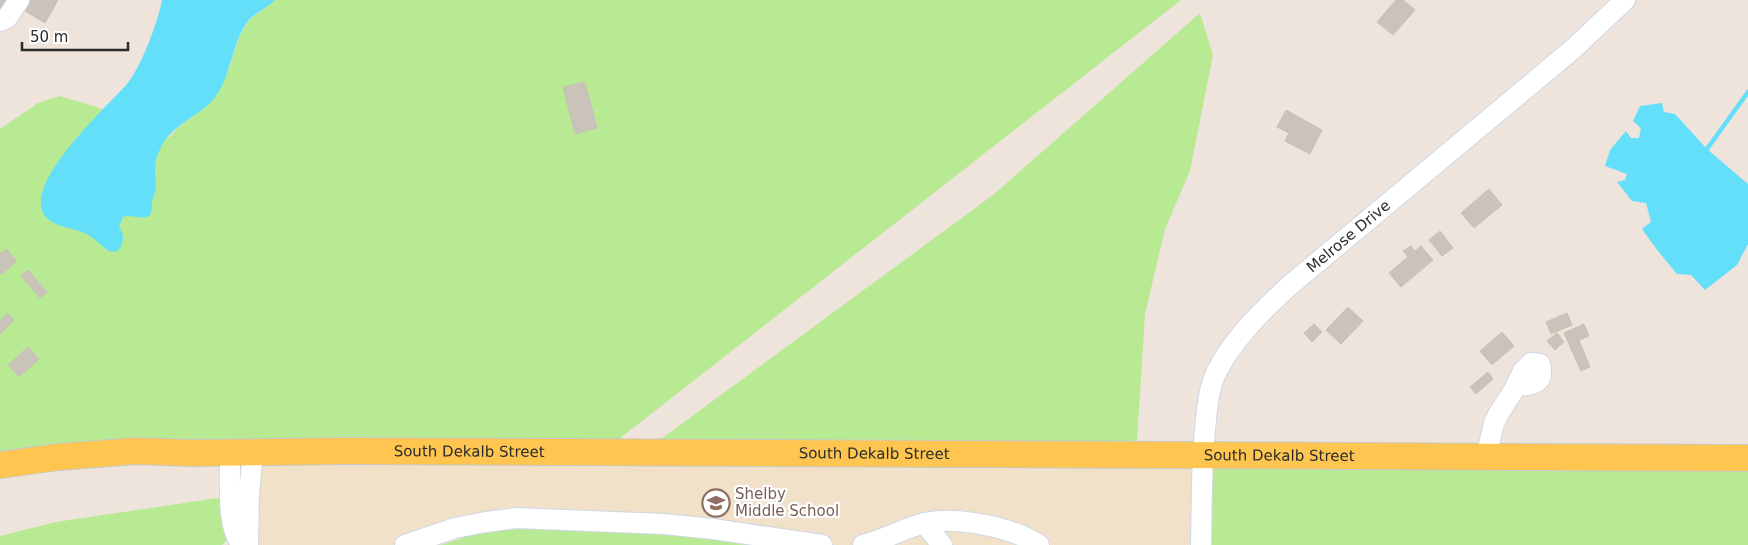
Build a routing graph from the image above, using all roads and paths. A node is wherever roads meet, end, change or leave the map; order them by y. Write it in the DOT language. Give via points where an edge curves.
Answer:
graph roads {
  1 [pos="19,0"];
  2 [pos="1625,0"];
  3 [pos="0,21"];
  4 [pos="1516,386"];
  5 [pos="242,452"];
  6 [pos="1202,456"];
  7 [pos="1486,457"];
  8 [pos="1748,458"];
  9 [pos="0,465"];
  10 [pos="924,523"];
  11 [pos="1006,539"];
  12 [pos="748,540"];
  13 [pos="243,545"];
  14 [pos="248,545"];
  15 [pos="405,545"];
  16 [pos="822,545"];
  17 [pos="863,545"];
  18 [pos="942,545"];
  19 [pos="1039,545"];
  20 [pos="1202,545"];
  1 -- 3 [label="street"];
  2 -- 6 [label="street, Melrose Drive" via="1573,49 1289,286 1251,322 1218,370 1211,386"];
  4 -- 7 [label="street" via="1494,423"];
  5 -- 6 [label="main road, South Dekalb Street"];
  5 -- 9 [label="main road, South Dekalb Street" via="136,451"];
  5 -- 13 [label="street" via="231,510 238,541"];
  5 -- 14 [label="street" via="250,493"];
  6 -- 7 [label="main road, South Dekalb Street"];
  6 -- 20 [label="street, Melrose Drive"];
  7 -- 8 [label="main road, South Dekalb Street"];
  10 -- 11 [label="street" via="944,521 993,526"];
  10 -- 17 [label="street"];
  10 -- 18 [label="street"];
  11 -- 19 [label="street"];
  12 -- 15 [label="street" via="713,528 516,518 455,528"];
  12 -- 16 [label="street"];
}
